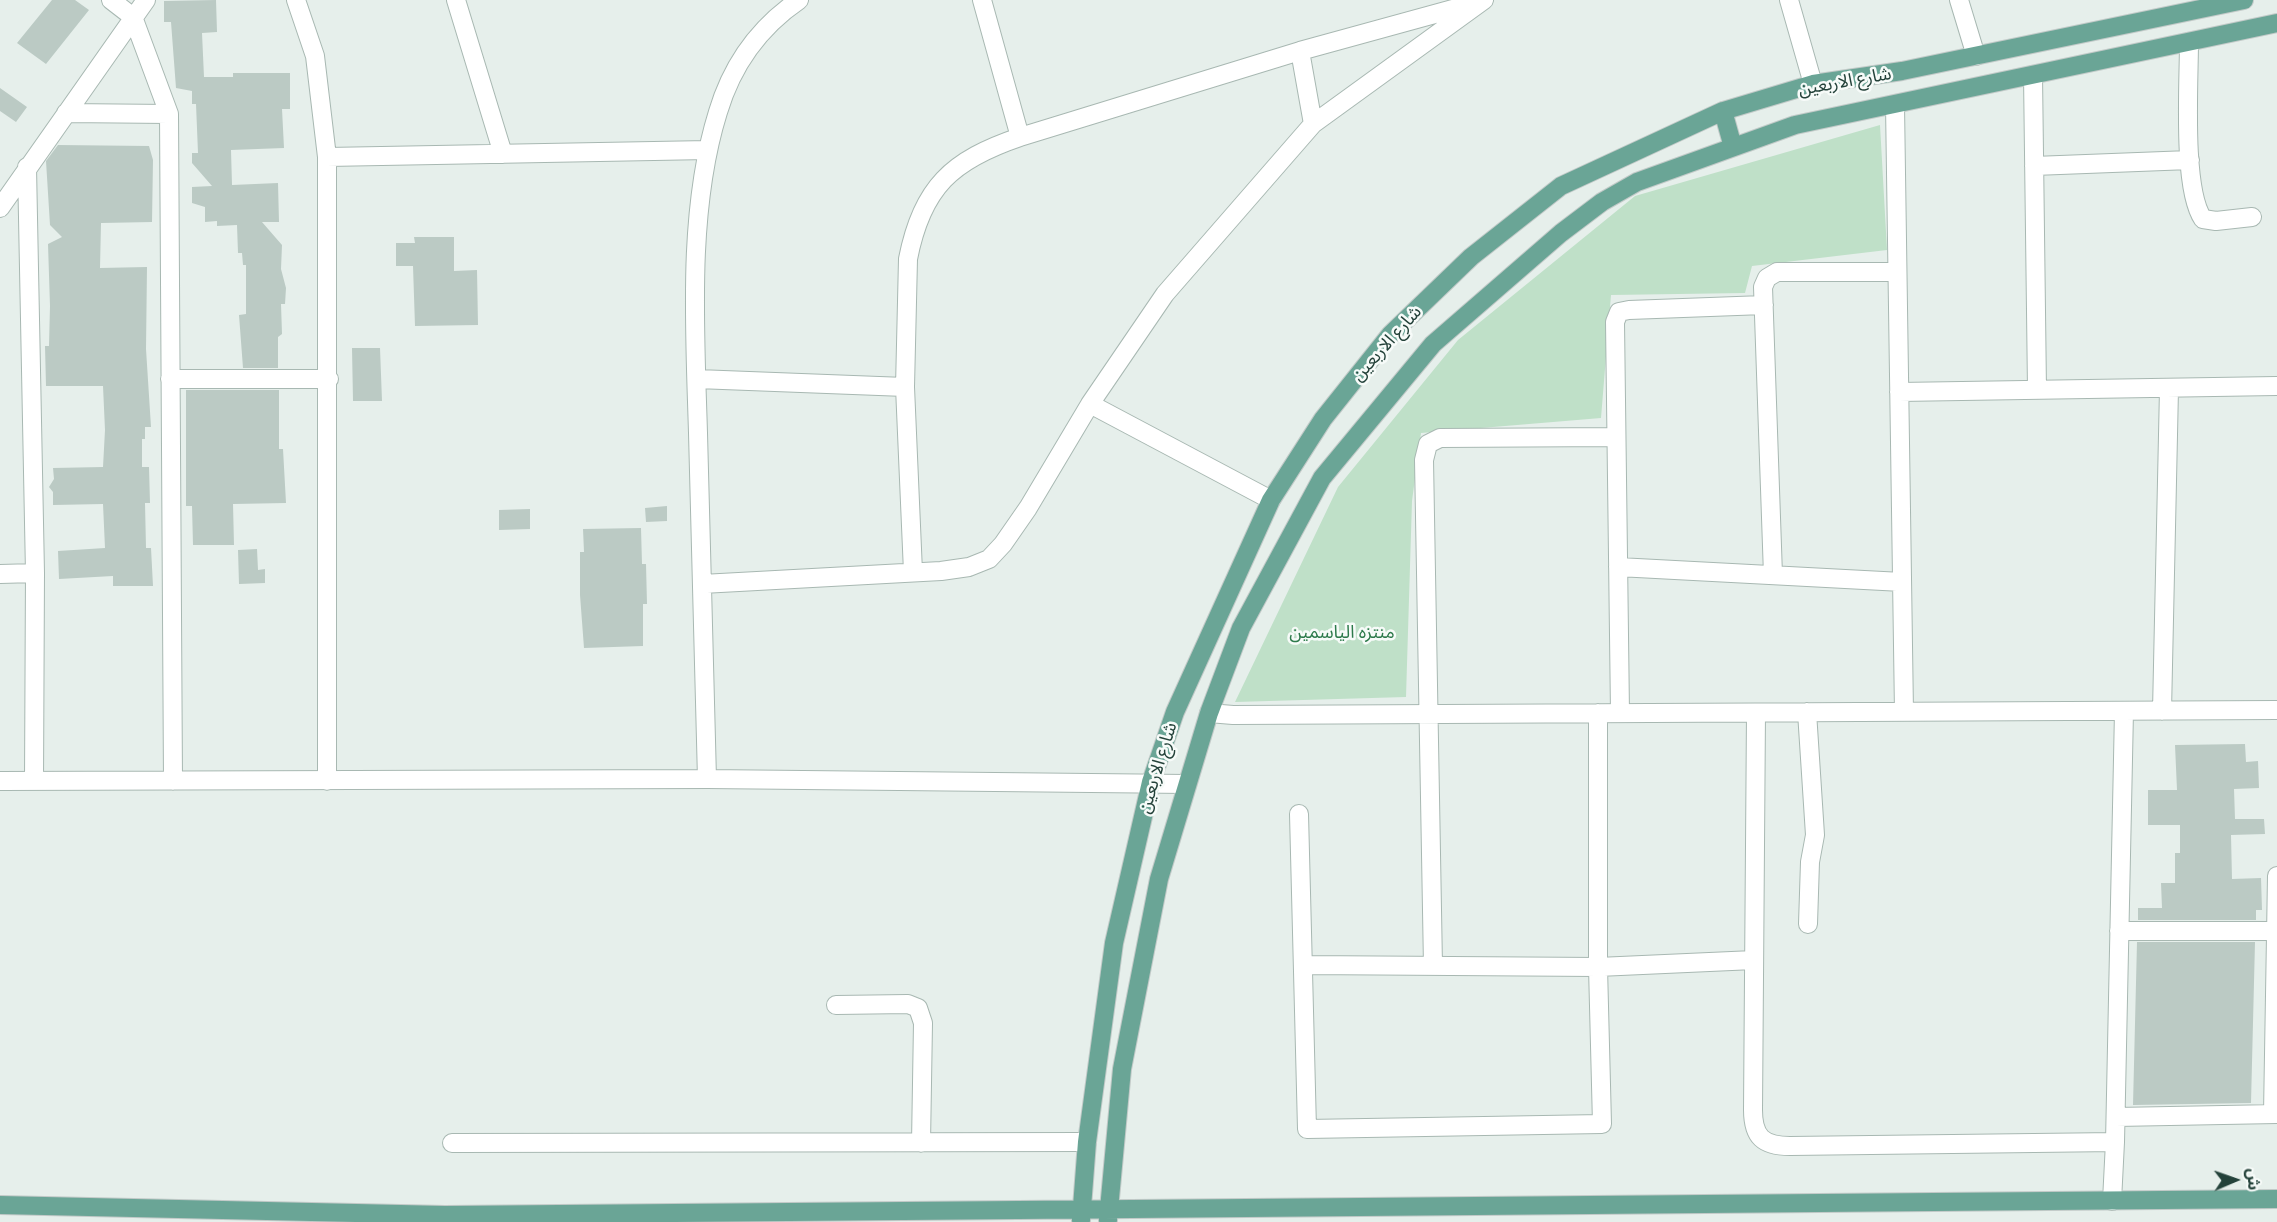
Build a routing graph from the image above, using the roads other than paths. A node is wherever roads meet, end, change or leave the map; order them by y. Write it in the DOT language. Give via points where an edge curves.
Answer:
graph roads {
  1 [pos="111,0"];
  2 [pos="146,0"];
  3 [pos="296,0"];
  4 [pos="456,0"];
  5 [pos="799,0"];
  6 [pos="982,0"];
  7 [pos="1789,0"];
  8 [pos="1959,0"];
  9 [pos="2244,0"];
  10 [pos="1483,1"];
  11 [pos="2218,3"];
  12 [pos="134,17"];
  13 [pos="2277,23"];
  14 [pos="2189,42"];
  15 [pos="1300,51"];
  16 [pos="1976,56"];
  17 [pos="2033,75"];
  18 [pos="1813,84"];
  19 [pos="1895,105"];
  20 [pos="1723,111"];
  21 [pos="66,113"];
  22 [pos="169,114"];
  23 [pos="1313,124"];
  24 [pos="1020,137"];
  25 [pos="1733,147"];
  26 [pos="708,150"];
  27 [pos="503,154"];
  28 [pos="327,158"];
  29 [pos="2190,160"];
  30 [pos="2034,166"];
  31 [pos="27,167"];
  32 [pos="0,208"];
  33 [pos="2252,217"];
  34 [pos="1897,272"];
  35 [pos="1764,305"];
  36 [pos="170,379"];
  37 [pos="329,379"];
  38 [pos="697,379"];
  39 [pos="2277,386"];
  40 [pos="904,387"];
  41 [pos="2169,389"];
  42 [pos="2037,390"];
  43 [pos="1899,392"];
  44 [pos="1090,404"];
  45 [pos="1616,437"];
  46 [pos="1271,500"];
  47 [pos="1618,567"];
  48 [pos="913,572"];
  49 [pos="35,573"];
  50 [pos="0,574"];
  51 [pos="1773,575"];
  52 [pos="1902,582"];
  53 [pos="702,584"];
  54 [pos="2277,710"];
  55 [pos="2124,711"];
  56 [pos="2162,711"];
  57 [pos="1756,712"];
  58 [pos="1807,712"];
  59 [pos="1904,712"];
  60 [pos="1209,713"];
  61 [pos="1598,713"];
  62 [pos="1620,713"];
  63 [pos="1428,714"];
  64 [pos="707,779"];
  65 [pos="0,781"];
  66 [pos="34,781"];
  67 [pos="327,781"];
  68 [pos="172,782"];
  69 [pos="1151,782"];
  70 [pos="1187,784"];
  71 [pos="1299,814"];
  72 [pos="2277,876"];
  73 [pos="1809,924"];
  74 [pos="2119,931"];
  75 [pos="2276,931"];
  76 [pos="1754,960"];
  77 [pos="2276,962"];
  78 [pos="1304,965"];
  79 [pos="1433,966"];
  80 [pos="1598,967"];
  81 [pos="836,1005"];
  82 [pos="2275,1114"];
  83 [pos="2116,1117"];
  84 [pos="2115,1142"];
  85 [pos="452,1143"];
  86 [pos="921,1143"];
  87 [pos="1087,1143"];
  88 [pos="2277,1199"];
  89 [pos="2112,1201"];
  90 [pos="0,1206"];
  91 [pos="1081,1216"];
  92 [pos="1108,1216"];
  1 -- 12 [label="street"];
  2 -- 12 [label="street"];
  3 -- 28 [label="street" via="315,56"];
  4 -- 27 [label="street"];
  5 -- 26 [label="street" via="753,40 739,61 718,112"];
  6 -- 24 [label="street"];
  7 -- 18 [label="street"];
  8 -- 16 [label="street"];
  9 -- 11 [label="main road, شارع الاربعين"];
  10 -- 15 [label="street"];
  10 -- 23 [label="street"];
  11 -- 16 [label="main road, شارع الاربعين"];
  12 -- 21 [label="street"];
  12 -- 22 [label="street"];
  13 -- 14 [label="main road"];
  14 -- 17 [label="main road"];
  14 -- 29 [label="street"];
  15 -- 23 [label="street"];
  15 -- 24 [label="street"];
  16 -- 18 [label="main road, شارع الاربعين"];
  17 -- 19 [label="main road"];
  17 -- 30 [label="street"];
  18 -- 20 [label="main road, شارع الاربعين"];
  19 -- 25 [label="main road" via="1795,125"];
  19 -- 34 [label="street"];
  20 -- 25 [label="main road"];
  20 -- 46 [label="main road, شارع الاربعين" via="1561,186 1471,257 1390,335 1323,419"];
  21 -- 22 [label="street"];
  21 -- 31 [label="street"];
  22 -- 36 [label="street"];
  23 -- 44 [label="street" via="1165,294"];
  24 -- 40 [label="street" via="990,147 950,171 919,221 907,269"];
  25 -- 60 [label="main road" via="1637,182 1602,202 1561,232 1433,344 1322,478 1241,628"];
  26 -- 27 [label="street"];
  26 -- 38 [label="street" via="697,244"];
  27 -- 28 [label="street"];
  28 -- 37 [label="street"];
  29 -- 30 [label="street"];
  29 -- 33 [label="street" via="2196,208 2203,219"];
  30 -- 42 [label="street"];
  31 -- 32 [label="street"];
  31 -- 49 [label="street"];
  34 -- 35 [label="street" via="1778,272 1767,278 1763,287"];
  34 -- 43 [label="street"];
  35 -- 45 [label="street" via="1619,312 1615,322"];
  35 -- 51 [label="street"];
  36 -- 37 [label="street"];
  36 -- 68 [label="street"];
  37 -- 67 [label="street"];
  38 -- 40 [label="street"];
  38 -- 53 [label="street"];
  39 -- 41 [label="street"];
  40 -- 48 [label="street"];
  41 -- 42 [label="street"];
  41 -- 56 [label="street"];
  42 -- 43 [label="street"];
  43 -- 52 [label="street"];
  44 -- 46 [label="street"];
  44 -- 48 [label="street" via="1014,530 989,559 969,567"];
  45 -- 47 [label="street"];
  45 -- 63 [label="street" via="1440,438 1428,444 1424,460"];
  46 -- 69 [label="main road, شارع الاربعين" via="1183,692"];
  47 -- 51 [label="street"];
  47 -- 62 [label="street"];
  48 -- 53 [label="street"];
  49 -- 50 [label="street"];
  49 -- 66 [label="street"];
  51 -- 52 [label="street"];
  52 -- 59 [label="street"];
  53 -- 64 [label="street"];
  54 -- 56 [label="street"];
  55 -- 56 [label="street"];
  55 -- 59 [label="street"];
  55 -- 74 [label="street"];
  57 -- 58 [label="street"];
  57 -- 62 [label="street"];
  57 -- 76 [label="street"];
  58 -- 59 [label="street"];
  58 -- 73 [label="street" via="1815,835 1810,862"];
  60 -- 63 [label="street"];
  60 -- 70 [label="main road"];
  61 -- 62 [label="street"];
  61 -- 63 [label="street"];
  61 -- 80 [label="street"];
  63 -- 79 [label="street"];
  64 -- 67 [label="street"];
  64 -- 69 [label="street"];
  65 -- 66 [label="street"];
  66 -- 68 [label="street"];
  67 -- 68 [label="street"];
  69 -- 70 [label="street"];
  69 -- 87 [label="main road, شارع الاربعين" via="1114,943"];
  70 -- 92 [label="main road" via="1159,879 1122,1069"];
  71 -- 78 [label="street"];
  72 -- 75 [label="street"];
  74 -- 75 [label="street"];
  74 -- 83 [label="street"];
  75 -- 77 [label="street"];
  76 -- 80 [label="street"];
  76 -- 84 [label="street" via="1753,1125 1761,1138 1774,1146"];
  77 -- 82 [label="street"];
  78 -- 79 [label="street"];
  78 -- 80 [label="street" via="1307,1129 1602,1124"];
  79 -- 80 [label="street"];
  81 -- 86 [label="street" via="908,1004 918,1008 923,1023"];
  82 -- 83 [label="street"];
  83 -- 84 [label="street"];
  84 -- 89 [label="street"];
  85 -- 86 [label="street"];
  86 -- 87 [label="street"];
  87 -- 91 [label="main road, شارع الاربعين"];
  88 -- 89 [label="main road"];
  89 -- 92 [label="main road"];
  90 -- 91 [label="main road" via="444,1215"];
  91 -- 92 [label="main road"];
}
